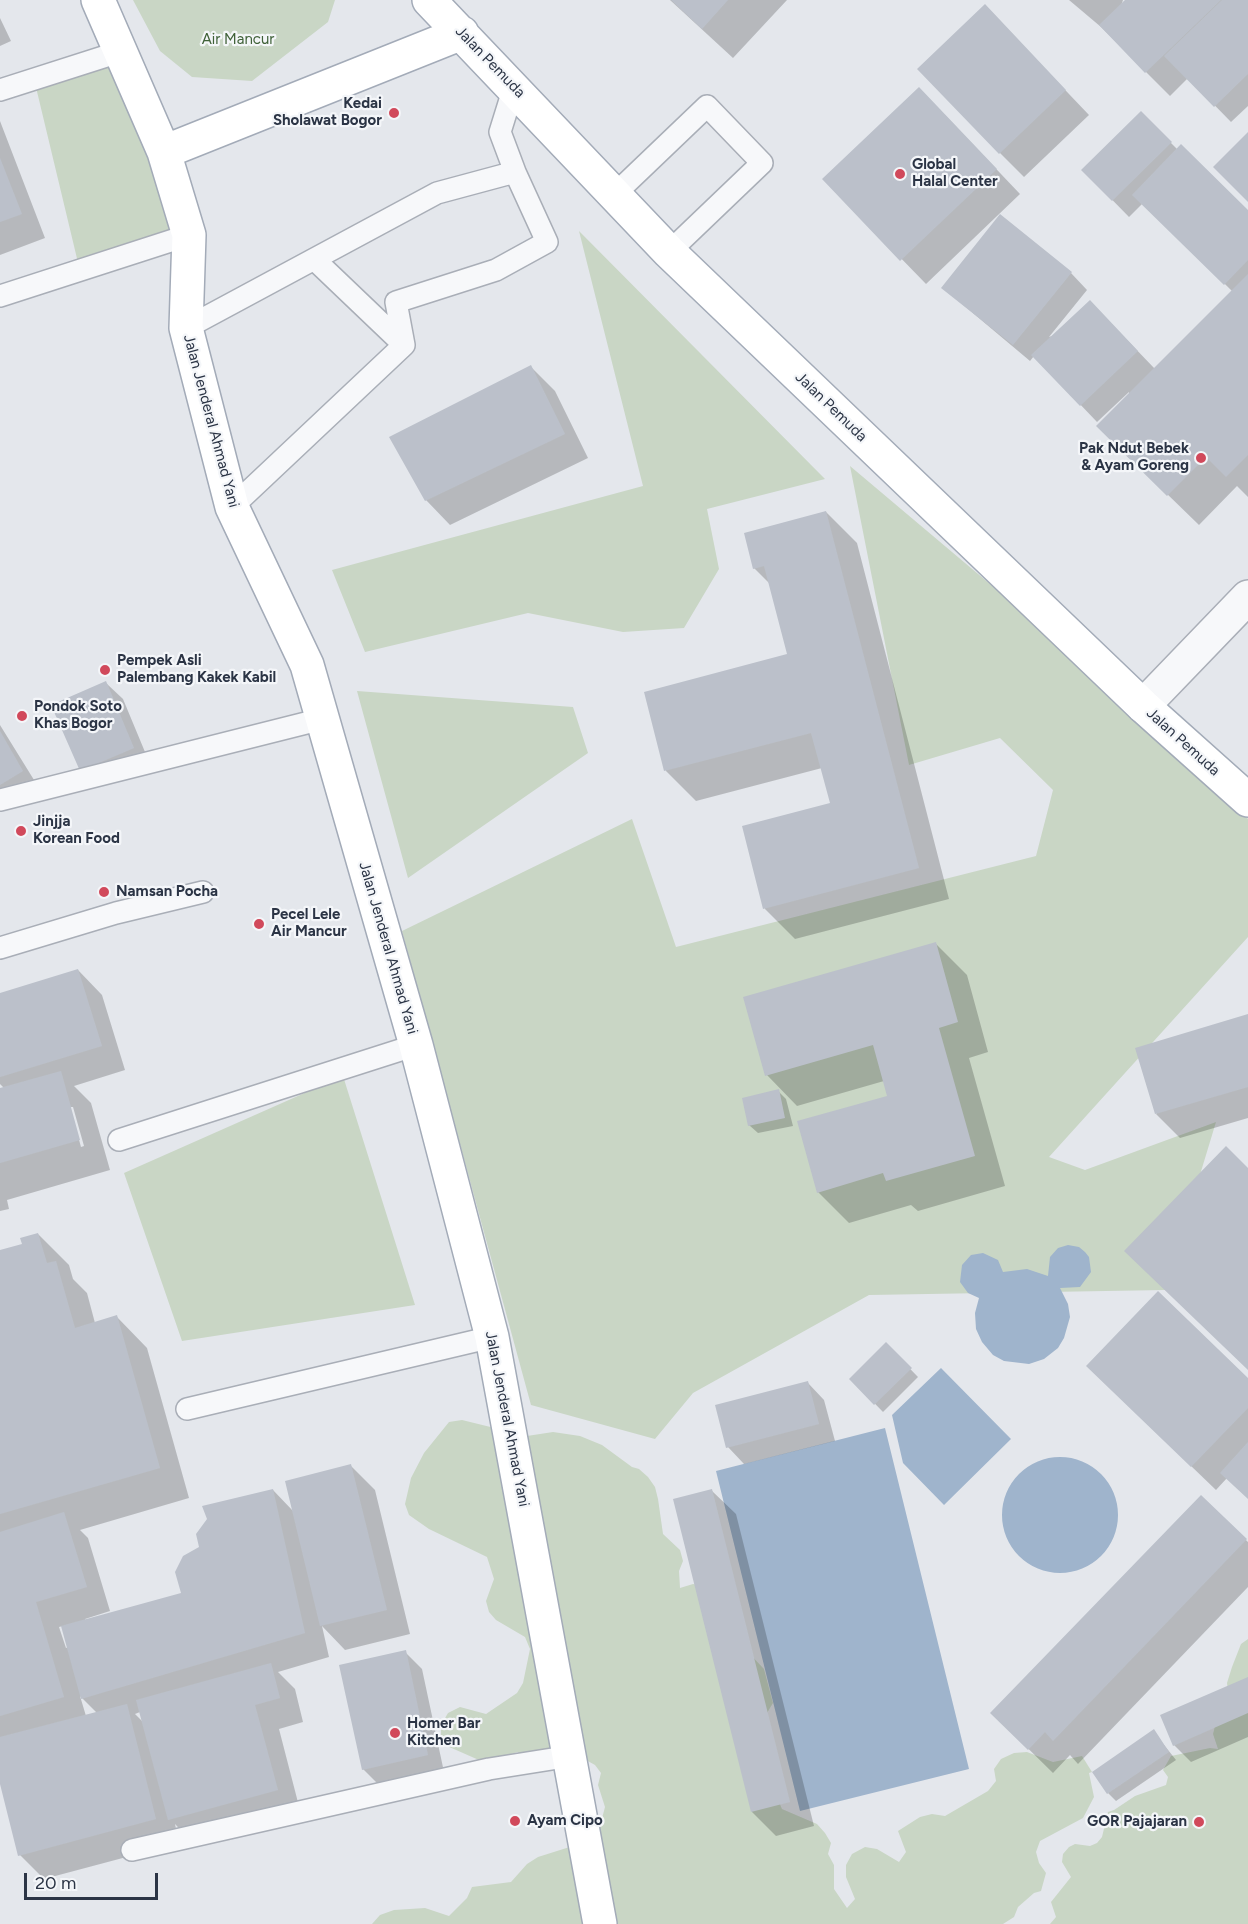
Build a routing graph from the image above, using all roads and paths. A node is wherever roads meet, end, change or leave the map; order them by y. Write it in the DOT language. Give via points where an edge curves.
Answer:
graph roads {
  1 [pos="98,0"];
  2 [pos="429,0"];
  3 [pos="462,33"];
  4 [pos="119,52"];
  5 [pos="514,87"];
  6 [pos="0,90"];
  7 [pos="164,152"];
  8 [pos="515,172"];
  9 [pos="616,193"];
  10 [pos="189,235"];
  11 [pos="669,252"];
  12 [pos="315,260"];
  13 [pos="0,296"];
  14 [pos="186,328"];
  15 [pos="404,345"];
  16 [pos="232,507"];
  17 [pos="1248,597"];
  18 [pos="1143,706"];
  19 [pos="322,719"];
  20 [pos="0,800"];
  21 [pos="1248,800"];
  22 [pos="203,892"];
  23 [pos="0,948"];
  24 [pos="416,1045"];
  25 [pos="119,1140"];
  26 [pos="492,1337"];
  27 [pos="187,1409"];
  28 [pos="571,1756"];
  29 [pos="132,1850"];
  30 [pos="600,1924"];
  1 -- 4 [label="main road, Jalan Jenderal Ahmad Yani"];
  2 -- 3 [label="main road, Jalan Pemuda"];
  3 -- 5 [label="main road, Jalan Pemuda"];
  3 -- 7 [label="main road"];
  4 -- 6 [label="lane"];
  4 -- 7 [label="main road, Jalan Jenderal Ahmad Yani"];
  5 -- 8 [label="lane" via="500,132"];
  5 -- 9 [label="main road, Jalan Pemuda"];
  7 -- 10 [label="main road, Jalan Jenderal Ahmad Yani"];
  8 -- 12 [label="lane" via="438,193"];
  8 -- 15 [label="lane" via="547,242 496,270 396,302"];
  9 -- 11 [label="main road, Jalan Pemuda"];
  9 -- 11 [label="lane" via="707,106 762,163"];
  10 -- 13 [label="lane"];
  10 -- 14 [label="main road, Jalan Jenderal Ahmad Yani"];
  11 -- 18 [label="main road, Jalan Pemuda"];
  12 -- 14 [label="lane"];
  12 -- 15 [label="lane"];
  14 -- 16 [label="main road, Jalan Jenderal Ahmad Yani"];
  15 -- 16 [label="lane"];
  16 -- 19 [label="main road, Jalan Jenderal Ahmad Yani" via="307,665"];
  17 -- 18 [label="street"];
  18 -- 21 [label="main road, Jalan Pemuda"];
  19 -- 20 [label="lane"];
  19 -- 24 [label="main road, Jalan Jenderal Ahmad Yani"];
  22 -- 23 [label="lane"];
  24 -- 25 [label="lane"];
  24 -- 26 [label="main road, Jalan Jenderal Ahmad Yani"];
  26 -- 27 [label="lane"];
  26 -- 28 [label="main road, Jalan Jenderal Ahmad Yani"];
  28 -- 29 [label="lane" via="489,1769"];
  28 -- 30 [label="main road, Jalan Jenderal Ahmad Yani"];
}
